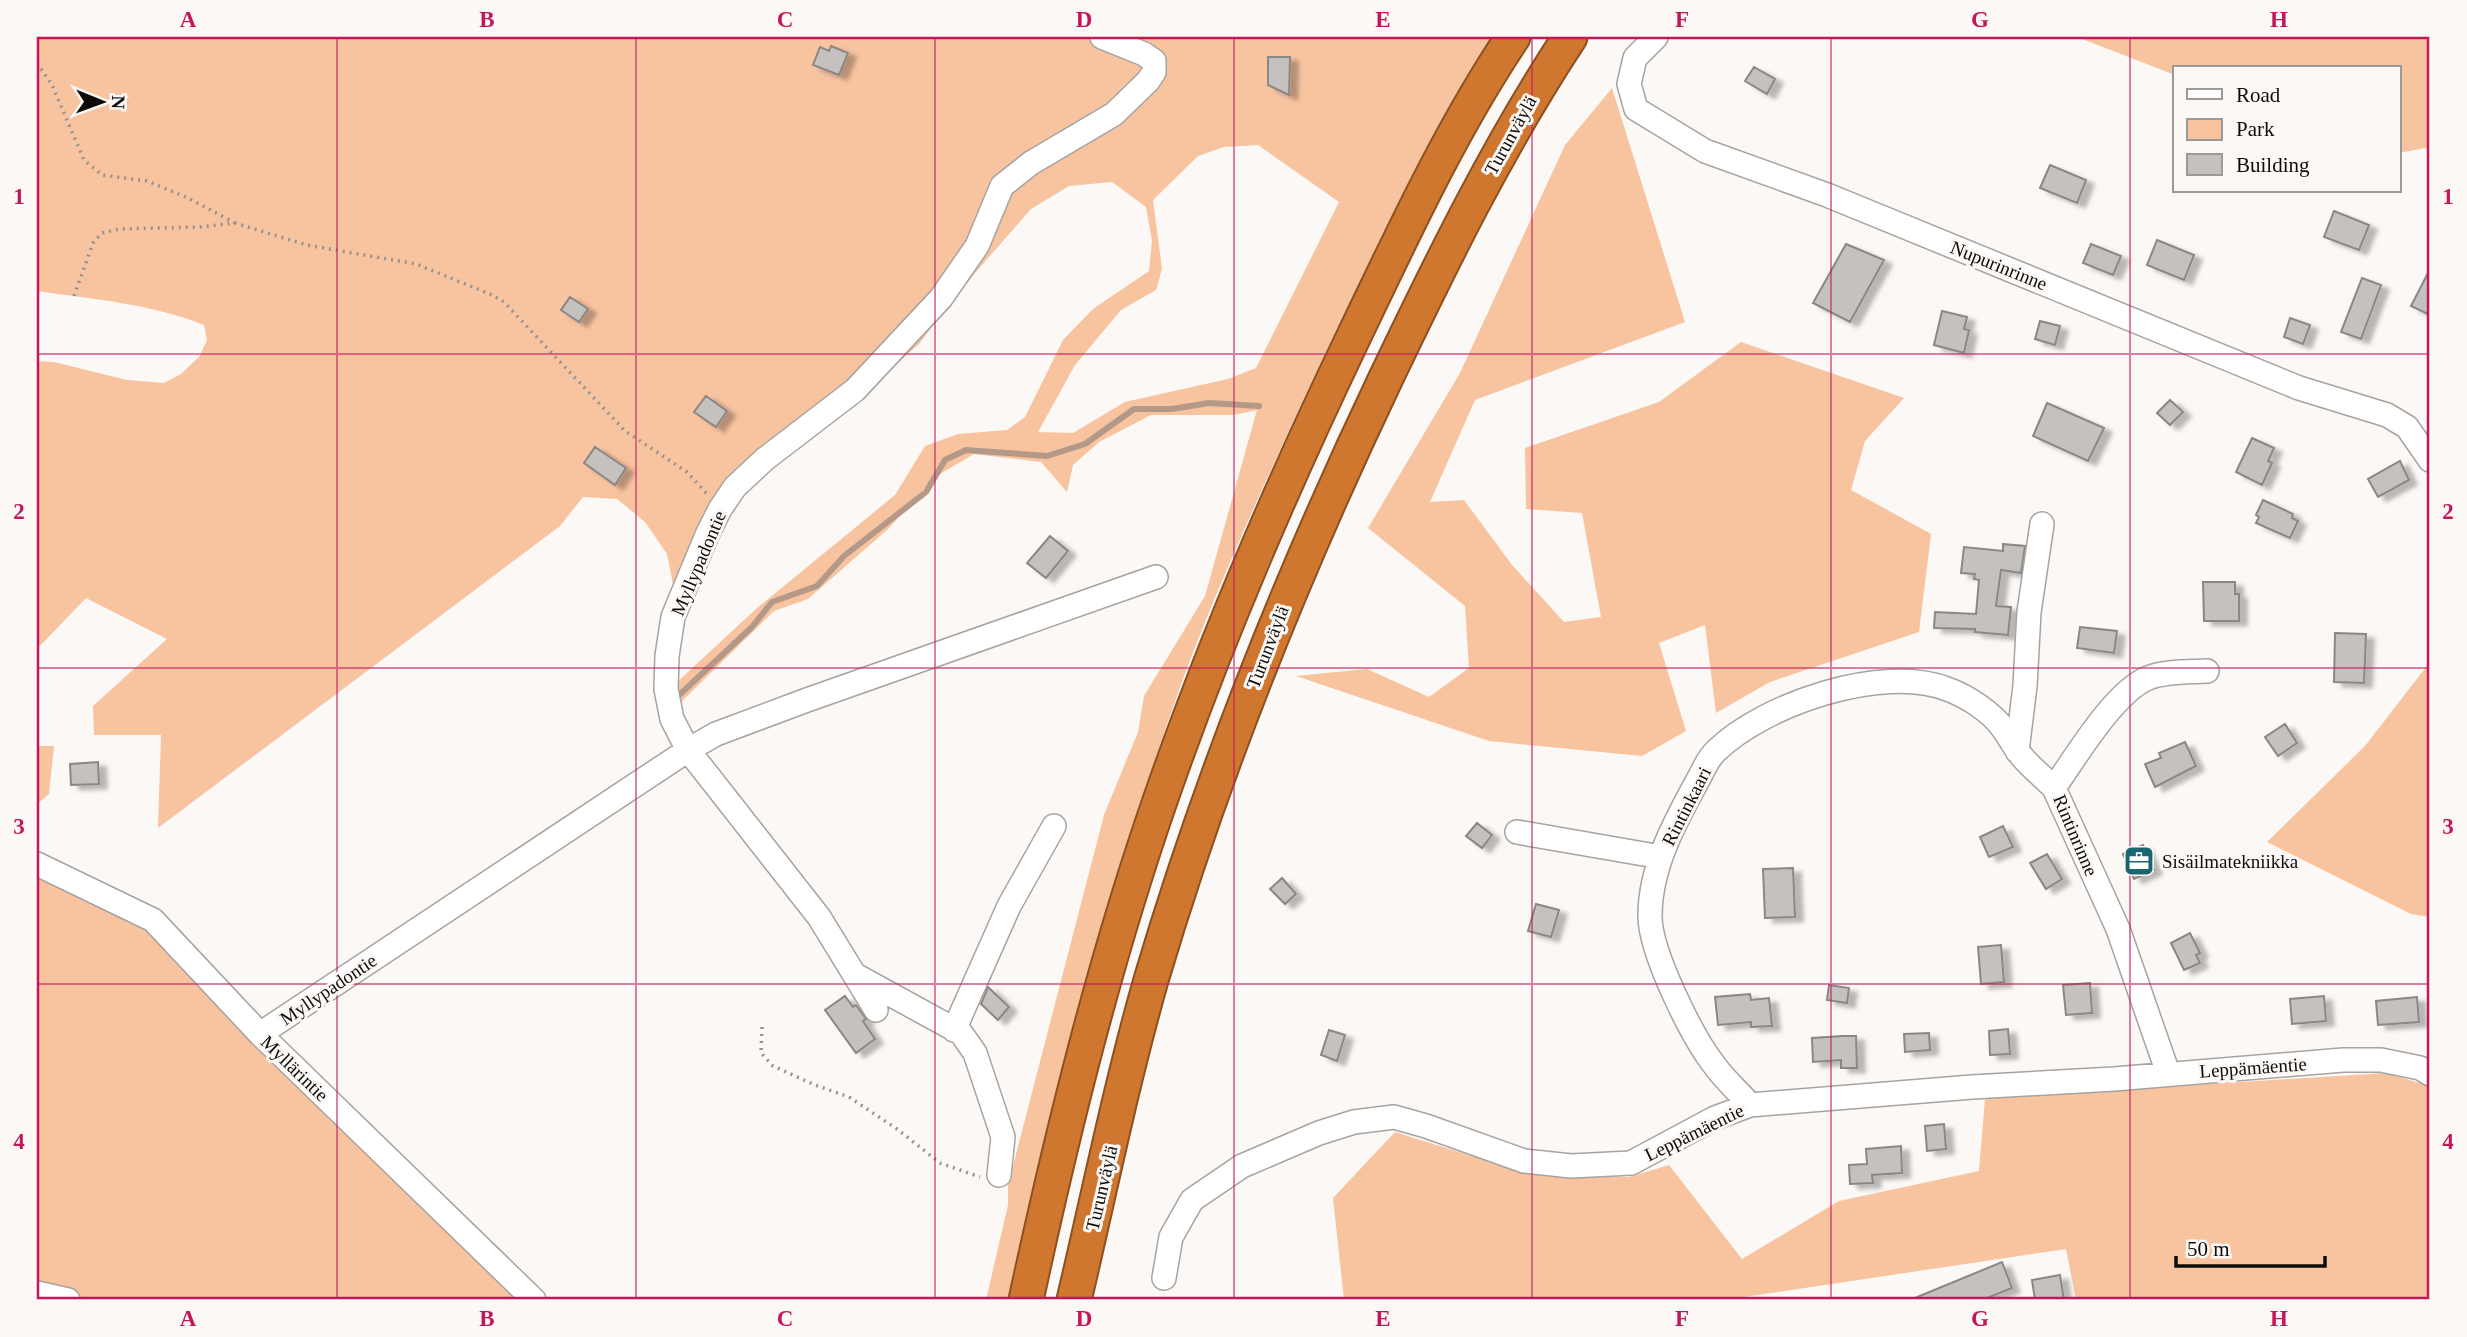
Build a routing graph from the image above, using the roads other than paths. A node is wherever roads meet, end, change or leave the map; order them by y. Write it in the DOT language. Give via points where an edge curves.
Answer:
graph roads {
  1 [pos="1102,37"];
  2 [pos="1513,37"];
  3 [pos="1570,37"];
  4 [pos="1656,37"];
  5 [pos="2429,455"];
  6 [pos="2042,524"];
  7 [pos="1156,577"];
  8 [pos="2207,671"];
  9 [pos="688,750"];
  10 [pos="2017,751"];
  11 [pos="2054,788"];
  12 [pos="1054,826"];
  13 [pos="1517,832"];
  14 [pos="1661,856"];
  15 [pos="37,864"];
  16 [pos="854,974"];
  17 [pos="876,1010"];
  18 [pos="954,1030"];
  19 [pos="260,1034"];
  20 [pos="2168,1073"];
  21 [pos="2430,1074"];
  22 [pos="1750,1105"];
  23 [pos="999,1175"];
  24 [pos="1164,1278"];
  25 [pos="37,1293"];
  26 [pos="68,1300"];
  27 [pos="534,1300"];
  28 [pos="1026,1300"];
  29 [pos="1074,1300"];
  1 -- 9 [label="street, Myllypadontie" via="1154,61 1148,81 1114,114 1031,163 1002,186 977,246 941,298 855,390 765,458 720,509 673,617 667,656 672,719"];
  2 -- 28 [label="highway" via="1489,72 1404,231 1243,580 1163,793 1103,984"];
  3 -- 29 [label="highway, Turunväylä" via="1447,249 1287,594 1209,799 1151,982"];
  4 -- 5 [label="street, Nupurinrinne" via="1634,58 1629,83 1636,109 1705,151 1827,195 2299,388 2387,415 2407,427"];
  6 -- 10 [label="street"];
  7 -- 9 [label="street" via="807,700 716,734"];
  8 -- 11 [label="street, Rintinrinne" via="2148,678 2124,694"];
  9 -- 16 [label="street" via="819,917"];
  9 -- 19 [label="street, Myllypadontie"];
  10 -- 11 [label="street, Rintinkaari"];
  10 -- 14 [label="street, Rintinkaari" via="1996,720 1975,703 1928,683 1887,680 1823,695 1746,727 1713,753"];
  11 -- 20 [label="street, Rintinrinne" via="2118,929"];
  12 -- 18 [label="street" via="1009,905"];
  13 -- 14 [label="street"];
  14 -- 22 [label="street, Rintinkaari" via="1650,917 1656,950 1696,1038"];
  15 -- 19 [label="street, Myllärintie" via="152,920"];
  16 -- 17 [label="street"];
  16 -- 18 [label="street"];
  18 -- 23 [label="street" via="975,1053 1003,1136"];
  19 -- 27 [label="street, Myllärintie"];
  20 -- 21 [label="street, Leppämäentie" via="2381,1059"];
  20 -- 22 [label="street, Leppämäentie"];
  22 -- 24 [label="street, Leppämäentie" via="1715,1118 1631,1163 1570,1166 1524,1161 1394,1118 1353,1122 1242,1166 1192,1200 1171,1237"];
  25 -- 26 [label="street"];
}
